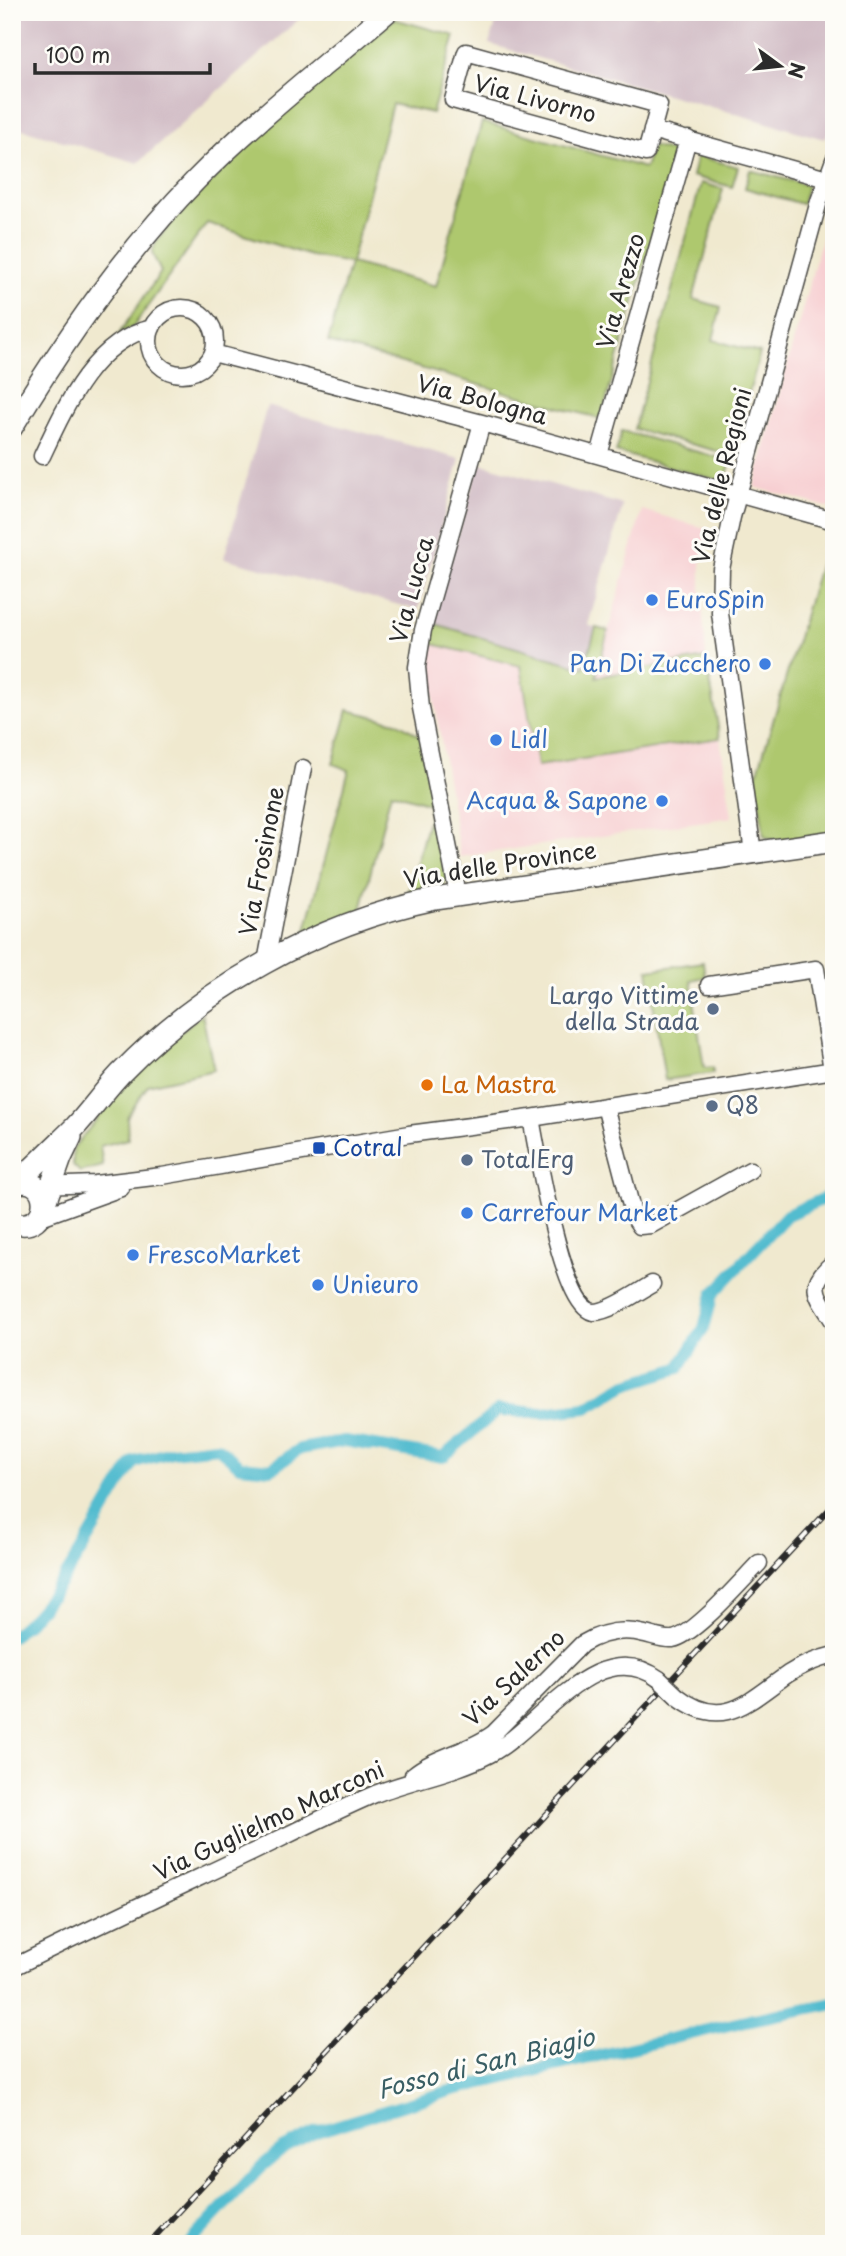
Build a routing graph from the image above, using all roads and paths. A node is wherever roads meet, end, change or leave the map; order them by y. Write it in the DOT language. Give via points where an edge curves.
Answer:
graph roads {
  1 [pos="387,12"];
  2 [pos="652,130"];
  3 [pos="688,139"];
  4 [pos="834,160"];
  5 [pos="830,180"];
  6 [pos="152,328"];
  7 [pos="213,353"];
  8 [pos="482,423"];
  9 [pos="12,426"];
  10 [pos="599,455"];
  11 [pos="42,456"];
  12 [pos="738,494"];
  13 [pos="834,521"];
  14 [pos="303,768"];
  15 [pos="834,841"];
  16 [pos="753,853"];
  17 [pos="458,895"];
  18 [pos="267,962"];
  19 [pos="709,985"];
  20 [pos="833,1070"];
  21 [pos="605,1106"];
  22 [pos="531,1118"];
  23 [pos="76,1125"];
  24 [pos="61,1158"];
  25 [pos="750,1170"];
  26 [pos="162,1176"];
  27 [pos="95,1184"];
  28 [pos="26,1203"];
  29 [pos="834,1262"];
  30 [pos="652,1284"];
  31 [pos="834,1322"];
  32 [pos="759,1563"];
  33 [pos="834,1655"];
  34 [pos="404,1784"];
  35 [pos="12,1968"];
  1 -- 9 [label="main road" via="246,133 177,200 103,290"];
  2 -- 2 [label="street, Via Livorno" via="646,153 453,100 466,52 659,105"];
  2 -- 3 [label="street"];
  3 -- 5 [label="street"];
  3 -- 10 [label="street, Via Arezzo"];
  4 -- 5 [label="street, Via delle Regioni"];
  5 -- 12 [label="street, Via delle Regioni"];
  6 -- 7 [label="street" via="167,311 189,308 208,320 214,330"];
  6 -- 7 [label="street" via="151,351 165,369 187,374 207,363"];
  6 -- 11 [label="street" via="128,336 96,364 61,415"];
  7 -- 8 [label="street, Via Bologna"];
  8 -- 10 [label="street, Via Bologna"];
  8 -- 17 [label="street, Via Lucca" via="423,630 417,667"];
  10 -- 12 [label="street, Via Bologna"];
  12 -- 13 [label="street, Via Bologna"];
  12 -- 16 [label="street, Via delle Regioni" via="723,553 720,613"];
  14 -- 18 [label="street, Via Frosinone"];
  15 -- 16 [label="main road, Via delle Province"];
  16 -- 17 [label="main road, Via delle Province"];
  17 -- 18 [label="main road, Via delle Province" via="369,917"];
  18 -- 23 [label="main road, Via delle Province" via="207,999 160,1037"];
  19 -- 20 [label="street" via="816,969"];
  20 -- 21 [label="street"];
  21 -- 22 [label="street"];
  21 -- 25 [label="street" via="640,1226 651,1225"];
  22 -- 26 [label="street"];
  22 -- 30 [label="street" via="559,1250 581,1305 589,1311 603,1310"];
  23 -- 24 [label="main road, Via delle Province"];
  23 -- 28 [label="main road, Via delle Province"];
  24 -- 27 [label="street" via="75,1175"];
  24 -- 28 [label="main road, Via delle Province"];
  26 -- 27 [label="street"];
  26 -- 28 [label="street" via="84,1200"];
  27 -- 28 [label="street"];
  29 -- 31 [label="street" via="815,1285"];
  32 -- 34 [label="street, Via Salerno" via="680,1636 669,1639 617,1631 588,1641 494,1733 421,1769"];
  33 -- 34 [label="street, Via Guglielmo Marconi, bridge" via="798,1668 750,1702 716,1713 677,1696 645,1670 612,1667 598,1671 499,1749 474,1762"];
  34 -- 35 [label="street, Via Guglielmo Marconi"];
}
